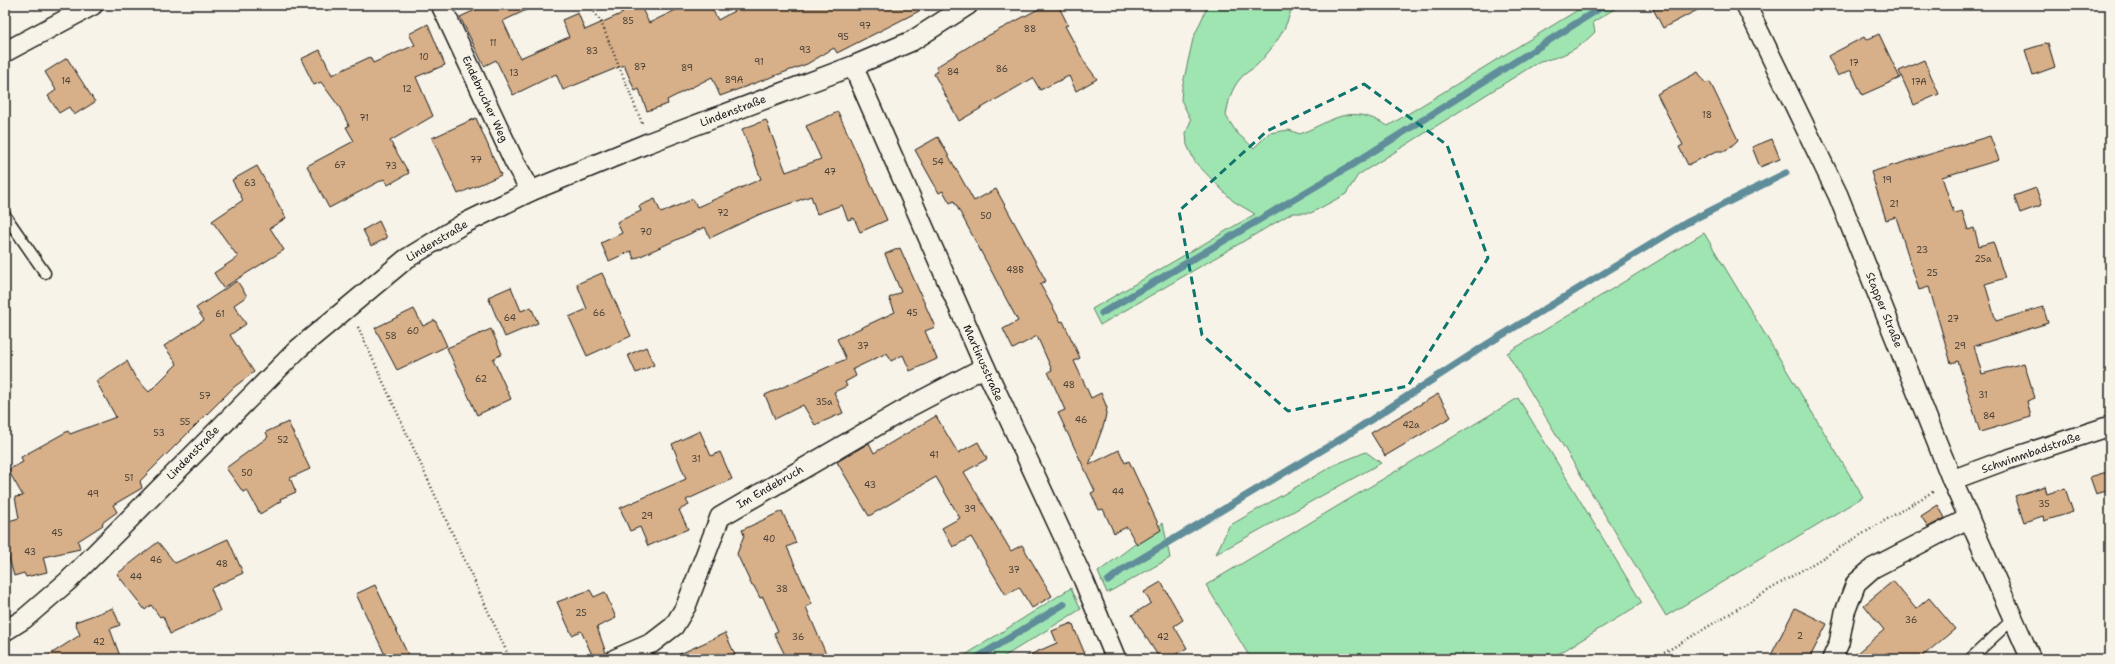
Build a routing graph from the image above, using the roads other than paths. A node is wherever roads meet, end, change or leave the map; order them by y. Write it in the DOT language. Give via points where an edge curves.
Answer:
graph roads {
  1 [pos="93,5"];
  2 [pos="441,5"];
  3 [pos="968,5"];
  4 [pos="1746,5"];
  5 [pos="5,52"];
  6 [pos="853,66"];
  7 [pos="531,191"];
  8 [pos="5,215"];
  9 [pos="45,273"];
  10 [pos="985,367"];
  11 [pos="2110,426"];
  12 [pos="1952,480"];
  13 [pos="1969,518"];
  14 [pos="2014,619"];
  15 [pos="5,631"];
  16 [pos="615,659"];
  17 [pos="1116,659"];
  18 [pos="1832,659"];
  19 [pos="1970,659"];
  20 [pos="2031,659"];
  1 -- 5 [label="street"];
  2 -- 7 [label="street, Endebrucher Weg" via="514,161"];
  3 -- 6 [label="street, Lindenstraße" via="912,41"];
  4 -- 12 [label="street, Stapper Straße" via="1838,195"];
  6 -- 7 [label="street, Lindenstraße" via="648,143"];
  6 -- 10 [label="street, Martinusstraße"];
  7 -- 15 [label="street, Lindenstraße" via="463,224 406,260 347,306 239,406 68,581 24,619"];
  8 -- 9 [label="lane"];
  10 -- 16 [label="street, Im Endebruch" via="909,407 720,517 686,606 674,626 652,643"];
  10 -- 17 [label="street, Martinusstraße" via="1084,581"];
  11 -- 12 [label="street, Schwimmbadstraße"];
  12 -- 13 [label="street, Stapper Straße"];
  13 -- 14 [label="street, Stapper Straße"];
  13 -- 18 [label="street" via="1873,568 1856,583"];
  14 -- 19 [label="lane"];
  14 -- 20 [label="street, Stapper Straße"];
}
